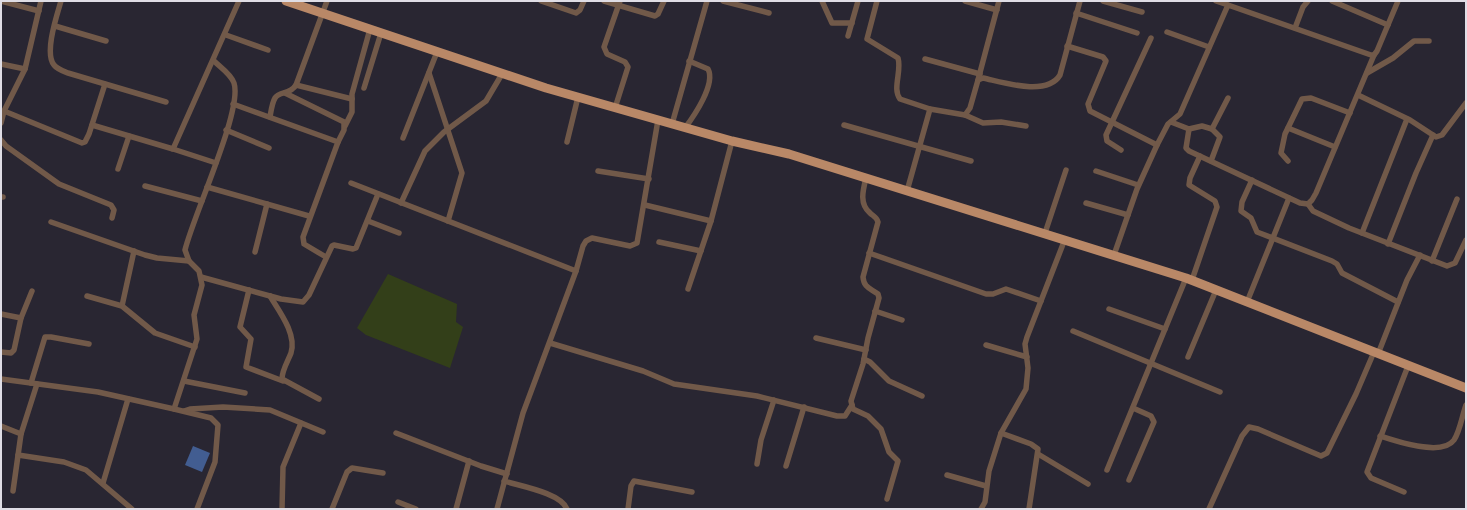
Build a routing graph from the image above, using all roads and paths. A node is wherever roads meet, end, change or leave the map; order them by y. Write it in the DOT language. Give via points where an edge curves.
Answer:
graph roads {
  1 [pos="1,1"];
  2 [pos="41,1"];
  3 [pos="60,1"];
  4 [pos="239,1"];
  5 [pos="286,1"];
  6 [pos="327,1"];
  7 [pos="541,1"];
  8 [pos="584,1"];
  9 [pos="604,1"];
  10 [pos="664,1"];
  11 [pos="723,1"];
  12 [pos="822,1"];
  13 [pos="858,1"];
  14 [pos="877,1"];
  15 [pos="965,1"];
  16 [pos="1000,1"];
  17 [pos="1080,1"];
  18 [pos="1103,1"];
  19 [pos="1216,1"];
  20 [pos="1308,1"];
  21 [pos="1332,1"];
  22 [pos="1398,1"];
  23 [pos="705,2"];
  24 [pos="619,4"];
  25 [pos="1228,5"];
  26 [pos="997,10"];
  27 [pos="39,11"];
  28 [pos="1142,12"];
  29 [pos="322,13"];
  30 [pos="769,13"];
  31 [pos="1076,13"];
  32 [pos="852,23"];
  33 [pos="1388,25"];
  34 [pos="55,26"];
  35 [pos="1295,28"];
  36 [pos="370,29"];
  37 [pos="1167,32"];
  38 [pos="381,33"];
  39 [pos="1137,33"];
  40 [pos="226,35"];
  41 [pos="848,36"];
  42 [pos="1151,38"];
  43 [pos="106,41"];
  44 [pos="1429,41"];
  45 [pos="1067,46"];
  46 [pos="1209,46"];
  47 [pos="268,50"];
  48 [pos="437,52"];
  49 [pos="1374,54"];
  50 [pos="925,58"];
  51 [pos="214,61"];
  52 [pos="689,61"];
  53 [pos="1,64"];
  54 [pos="25,69"];
  55 [pos="430,73"];
  56 [pos="1367,73"];
  57 [pos="502,74"];
  58 [pos="980,74"];
  59 [pos="978,80"];
  60 [pos="105,84"];
  61 [pos="296,86"];
  62 [pos="364,88"];
  63 [pos="284,93"];
  64 [pos="1358,95"];
  65 [pos="578,97"];
  66 [pos="1228,98"];
  67 [pos="352,99"];
  68 [pos="166,102"];
  69 [pos="1466,103"];
  70 [pos="233,104"];
  71 [pos="615,108"];
  72 [pos="930,109"];
  73 [pos="4,110"];
  74 [pos="1350,113"];
  75 [pos="965,115"];
  76 [pos="270,117"];
  77 [pos="1407,119"];
  78 [pos="658,120"];
  79 [pos="1114,122"];
  80 [pos="1171,122"];
  81 [pos="1,123"];
  82 [pos="672,124"];
  83 [pos="92,125"];
  84 [pos="844,125"];
  85 [pos="345,126"];
  86 [pos="1026,126"];
  87 [pos="686,128"];
  88 [pos="1288,128"];
  89 [pos="1189,129"];
  90 [pos="1212,129"];
  91 [pos="226,130"];
  92 [pos="447,130"];
  93 [pos="129,136"];
  94 [pos="1433,136"];
  95 [pos="403,138"];
  96 [pos="1,140"];
  97 [pos="732,141"];
  98 [pos="338,142"];
  99 [pos="567,142"];
  100 [pos="1157,145"];
  101 [pos="1336,147"];
  102 [pos="269,148"];
  103 [pos="919,148"];
  104 [pos="173,149"];
  105 [pos="1121,150"];
  106 [pos="1200,156"];
  107 [pos="971,161"];
  108 [pos="1211,161"];
  109 [pos="1288,161"];
  110 [pos="216,163"];
  111 [pos="118,169"];
  112 [pos="1066,170"];
  113 [pos="598,171"];
  114 [pos="1096,171"];
  115 [pos="866,178"];
  116 [pos="649,179"];
  117 [pos="1252,180"];
  118 [pos="351,183"];
  119 [pos="1138,185"];
  120 [pos="145,186"];
  121 [pos="207,187"];
  122 [pos="907,191"];
  123 [pos="378,194"];
  124 [pos="1289,198"];
  125 [pos="1457,199"];
  126 [pos="202,201"];
  127 [pos="401,203"];
  128 [pos="1086,203"];
  129 [pos="267,204"];
  130 [pos="1308,204"];
  131 [pos="645,205"];
  132 [pos="1128,214"];
  133 [pos="309,216"];
  134 [pos="112,218"];
  135 [pos="368,221"];
  136 [pos="448,221"];
  137 [pos="711,221"];
  138 [pos="51,222"];
  139 [pos="399,233"];
  140 [pos="1045,233"];
  141 [pos="1362,233"];
  142 [pos="1272,238"];
  143 [pos="1065,239"];
  144 [pos="1466,240"];
  145 [pos="659,242"];
  146 [pos="1388,244"];
  147 [pos="134,251"];
  148 [pos="701,251"];
  149 [pos="255,252"];
  150 [pos="869,253"];
  151 [pos="1114,255"];
  152 [pos="1420,255"];
  153 [pos="326,257"];
  154 [pos="189,261"];
  155 [pos="1432,261"];
  156 [pos="576,271"];
  157 [pos="201,277"];
  158 [pos="1189,279"];
  159 [pos="688,289"];
  160 [pos="248,290"];
  161 [pos="1216,290"];
  162 [pos="32,291"];
  163 [pos="87,296"];
  164 [pos="270,296"];
  165 [pos="1041,301"];
  166 [pos="1247,302"];
  167 [pos="1398,302"];
  168 [pos="122,306"];
  169 [pos="1109,309"];
  170 [pos="875,311"];
  171 [pos="1,314"];
  172 [pos="21,318"];
  173 [pos="902,320"];
  174 [pos="1165,329"];
  175 [pos="1072,331"];
  176 [pos="816,338"];
  177 [pos="550,343"];
  178 [pos="89,344"];
  179 [pos="986,345"];
  180 [pos="195,347"];
  181 [pos="866,350"];
  182 [pos="1,352"];
  183 [pos="1376,353"];
  184 [pos="1027,357"];
  185 [pos="1188,357"];
  186 [pos="864,359"];
  187 [pos="1150,364"];
  188 [pos="1408,366"];
  189 [pos="1,379"];
  190 [pos="184,381"];
  191 [pos="283,381"];
  192 [pos="34,384"];
  193 [pos="1466,388"];
  194 [pos="1220,392"];
  195 [pos="245,394"];
  196 [pos="922,396"];
  197 [pos="128,399"];
  198 [pos="318,399"];
  199 [pos="774,400"];
  200 [pos="852,405"];
  201 [pos="1466,405"];
  202 [pos="804,407"];
  203 [pos="1133,408"];
  204 [pos="174,409"];
  205 [pos="184,411"];
  206 [pos="301,423"];
  207 [pos="1,426"];
  208 [pos="323,432"];
  209 [pos="396,433"];
  210 [pos="1001,433"];
  211 [pos="22,434"];
  212 [pos="1380,436"];
  213 [pos="1038,454"];
  214 [pos="18,455"];
  215 [pos="469,461"];
  216 [pos="757,464"];
  217 [pos="786,466"];
  218 [pos="1107,470"];
  219 [pos="383,473"];
  220 [pos="507,474"];
  221 [pos="947,474"];
  222 [pos="1129,480"];
  223 [pos="504,481"];
  224 [pos="103,483"];
  225 [pos="1088,484"];
  226 [pos="986,486"];
  227 [pos="12,491"];
  228 [pos="692,492"];
  229 [pos="1404,492"];
  230 [pos="887,499"];
  231 [pos="398,502"];
  232 [pos="132,509"];
  233 [pos="197,509"];
  234 [pos="282,509"];
  235 [pos="332,509"];
  236 [pos="416,509"];
  237 [pos="456,509"];
  238 [pos="497,509"];
  239 [pos="567,509"];
  240 [pos="628,509"];
  241 [pos="981,509"];
  242 [pos="1029,509"];
  243 [pos="1209,509"];
  1 -- 27 [label="street"];
  2 -- 27 [label="street"];
  3 -- 34 [label="street"];
  4 -- 40 [label="street"];
  5 -- 29 [label="main road"];
  6 -- 29 [label="street"];
  7 -- 8 [label="street" via="576,13"];
  9 -- 24 [label="street"];
  10 -- 24 [label="street" via="655,16"];
  11 -- 30 [label="street"];
  12 -- 32 [label="street" via="832,24"];
  13 -- 32 [label="street"];
  14 -- 72 [label="street" via="867,39 898,58 897,93 900,99"];
  15 -- 26 [label="street"];
  16 -- 26 [label="street"];
  17 -- 31 [label="street"];
  18 -- 28 [label="street"];
  19 -- 25 [label="street"];
  20 -- 35 [label="street"];
  21 -- 33 [label="street"];
  22 -- 33 [label="street"];
  23 -- 52 [label="street"];
  24 -- 71 [label="street" via="604,47 607,54 625,62 628,67"];
  25 -- 35 [label="street"];
  25 -- 46 [label="street"];
  26 -- 58 [label="street"];
  27 -- 54 [label="street"];
  29 -- 36 [label="main road"];
  29 -- 61 [label="street"];
  31 -- 39 [label="street"];
  31 -- 45 [label="street"];
  32 -- 41 [label="street"];
  33 -- 49 [label="street"];
  34 -- 43 [label="street"];
  34 -- 60 [label="street" via="50,53 55,66 68,73"];
  35 -- 49 [label="street"];
  36 -- 38 [label="main road"];
  36 -- 67 [label="street"];
  37 -- 46 [label="street"];
  38 -- 48 [label="main road"];
  38 -- 62 [label="street"];
  40 -- 47 [label="street"];
  40 -- 51 [label="street"];
  42 -- 79 [label="street"];
  44 -- 56 [label="street" via="1414,41 1394,58"];
  45 -- 59 [label="street" via="1060,75 1052,83 1032,87 983,78"];
  45 -- 79 [label="street" via="1105,59 1106,64 1088,106 1092,113"];
  46 -- 80 [label="street" via="1180,114"];
  48 -- 55 [label="street"];
  48 -- 57 [label="main road"];
  49 -- 56 [label="street"];
  50 -- 58 [label="street"];
  51 -- 70 [label="street" via="234,81"];
  51 -- 104 [label="street"];
  52 -- 82 [label="street"];
  52 -- 87 [label="street" via="708,69 710,74 704,97"];
  53 -- 54 [label="street"];
  54 -- 73 [label="street"];
  55 -- 92 [label="street"];
  55 -- 95 [label="street"];
  56 -- 64 [label="street"];
  57 -- 65 [label="main road"];
  57 -- 92 [label="street" via="486,101"];
  58 -- 59 [label="street"];
  59 -- 75 [label="street" via="970,108"];
  60 -- 68 [label="street"];
  60 -- 83 [label="street"];
  61 -- 63 [label="street" via="290,92"];
  61 -- 67 [label="street"];
  63 -- 76 [label="street" via="274,98"];
  63 -- 85 [label="street" via="344,122"];
  64 -- 74 [label="street"];
  64 -- 77 [label="street"];
  65 -- 71 [label="main road"];
  65 -- 99 [label="street"];
  66 -- 90 [label="street"];
  67 -- 85 [label="street" via="352,112"];
  69 -- 94 [label="street" via="1442,135"];
  70 -- 76 [label="street"];
  70 -- 91 [label="street"];
  71 -- 78 [label="main road"];
  72 -- 75 [label="street"];
  72 -- 103 [label="street"];
  73 -- 81 [label="street"];
  73 -- 83 [label="street" via="82,143 87,139"];
  74 -- 88 [label="street" via="1311,98 1304,98"];
  74 -- 101 [label="street"];
  75 -- 86 [label="street" via="983,123 1006,122"];
  76 -- 98 [label="street"];
  77 -- 94 [label="street"];
  77 -- 141 [label="street"];
  78 -- 82 [label="main road"];
  78 -- 116 [label="street"];
  79 -- 100 [label="street"];
  79 -- 105 [label="street" via="1106,140"];
  80 -- 89 [label="street"];
  80 -- 100 [label="street"];
  82 -- 87 [label="main road"];
  83 -- 93 [label="street"];
  84 -- 103 [label="street"];
  85 -- 98 [label="street"];
  87 -- 97 [label="main road"];
  88 -- 101 [label="street"];
  88 -- 109 [label="street" via="1281,151"];
  89 -- 90 [label="street" via="1202,126"];
  89 -- 106 [label="street" via="1186,148"];
  90 -- 108 [label="street" via="1220,137"];
  91 -- 102 [label="street"];
  91 -- 110 [label="street"];
  92 -- 127 [label="street" via="425,151"];
  92 -- 136 [label="street" via="462,173"];
  93 -- 104 [label="street"];
  93 -- 111 [label="street"];
  94 -- 146 [label="street"];
  96 -- 134 [label="street" via="59,184 111,205 114,210"];
  97 -- 115 [label="main road" via="789,154"];
  97 -- 137 [label="street"];
  98 -- 133 [label="street"];
  100 -- 119 [label="street"];
  101 -- 130 [label="street"];
  103 -- 107 [label="street"];
  103 -- 122 [label="street"];
  104 -- 110 [label="street"];
  106 -- 108 [label="street"];
  106 -- 158 [label="street" via="1189,186 1214,201 1217,207"];
  108 -- 117 [label="street"];
  110 -- 121 [label="street"];
  112 -- 140 [label="street"];
  113 -- 116 [label="street"];
  114 -- 119 [label="street"];
  115 -- 122 [label="main road"];
  115 -- 150 [label="street" via="862,200 866,209 878,222"];
  116 -- 131 [label="street"];
  117 -- 124 [label="street"];
  117 -- 142 [label="street" via="1242,202 1241,211 1251,218 1257,232"];
  118 -- 123 [label="street"];
  119 -- 132 [label="street"];
  120 -- 126 [label="street"];
  121 -- 126 [label="street"];
  121 -- 129 [label="street"];
  122 -- 140 [label="main road"];
  123 -- 127 [label="street"];
  123 -- 135 [label="street"];
  124 -- 130 [label="street"];
  124 -- 142 [label="street"];
  125 -- 155 [label="street"];
  126 -- 154 [label="street" via="185,250"];
  127 -- 136 [label="street"];
  128 -- 132 [label="street"];
  129 -- 133 [label="street"];
  129 -- 149 [label="street"];
  130 -- 141 [label="street" via="1313,211"];
  131 -- 137 [label="street"];
  131 -- 156 [label="street" via="637,243 630,246 598,238 586,241"];
  132 -- 151 [label="street"];
  133 -- 153 [label="street" via="303,237 304,244"];
  135 -- 139 [label="street"];
  135 -- 153 [label="street" via="356,248 353,250 334,244"];
  136 -- 156 [label="street"];
  137 -- 148 [label="street"];
  138 -- 147 [label="street"];
  140 -- 143 [label="main road"];
  141 -- 146 [label="street"];
  142 -- 166 [label="street"];
  142 -- 167 [label="street" via="1332,261 1342,273"];
  143 -- 151 [label="main road"];
  143 -- 165 [label="street"];
  144 -- 155 [label="street" via="1453,266"];
  145 -- 148 [label="street"];
  146 -- 152 [label="street"];
  147 -- 154 [label="street" via="157,258"];
  147 -- 168 [label="street"];
  148 -- 159 [label="street"];
  150 -- 165 [label="street" via="986,294 1006,290"];
  150 -- 170 [label="street" via="863,281 866,287 878,294"];
  151 -- 158 [label="main road"];
  152 -- 155 [label="street"];
  152 -- 167 [label="street"];
  153 -- 164 [label="street" via="309,295 303,302"];
  154 -- 157 [label="street"];
  156 -- 177 [label="street"];
  157 -- 160 [label="street"];
  157 -- 180 [label="street" via="194,315 198,332"];
  158 -- 161 [label="main road"];
  158 -- 174 [label="street"];
  160 -- 164 [label="street"];
  160 -- 191 [label="street" via="240,327 251,340 246,367"];
  161 -- 166 [label="main road"];
  161 -- 185 [label="street"];
  162 -- 172 [label="street"];
  163 -- 168 [label="street"];
  164 -- 191 [label="street" via="287,325 292,342 282,376"];
  165 -- 184 [label="street" via="1026,337"];
  166 -- 183 [label="main road"];
  167 -- 183 [label="street"];
  168 -- 180 [label="street" via="155,334"];
  169 -- 174 [label="street"];
  170 -- 173 [label="street"];
  170 -- 181 [label="street"];
  171 -- 172 [label="street"];
  172 -- 182 [label="street" via="14,350 10,353"];
  174 -- 187 [label="street"];
  175 -- 187 [label="street"];
  176 -- 181 [label="street"];
  177 -- 199 [label="street" via="647,372 674,384"];
  177 -- 220 [label="street" via="514,440"];
  178 -- 192 [label="street" via="45,337"];
  179 -- 184 [label="street"];
  180 -- 190 [label="street"];
  181 -- 186 [label="street"];
  183 -- 188 [label="main road"];
  183 -- 243 [label="street" via="1328,454 1321,456 1258,429 1249,428 1242,436"];
  184 -- 210 [label="street" via="1026,389"];
  186 -- 196 [label="street" via="889,381"];
  186 -- 200 [label="street"];
  187 -- 194 [label="street"];
  187 -- 203 [label="street"];
  188 -- 193 [label="main road"];
  188 -- 212 [label="street"];
  189 -- 192 [label="street"];
  190 -- 195 [label="street"];
  190 -- 204 [label="street"];
  191 -- 198 [label="street"];
  192 -- 197 [label="street" via="98,392"];
  192 -- 211 [label="street"];
  197 -- 204 [label="street"];
  197 -- 224 [label="street"];
  199 -- 202 [label="street"];
  199 -- 216 [label="street" via="761,440"];
  200 -- 202 [label="street" via="843,416"];
  200 -- 230 [label="street" via="881,429 889,452 898,461"];
  201 -- 212 [label="street" via="1454,440 1447,445 1424,448"];
  202 -- 217 [label="street"];
  203 -- 218 [label="street"];
  203 -- 222 [label="street" via="1151,416 1154,422"];
  204 -- 205 [label="street"];
  205 -- 206 [label="street" via="224,407 270,410"];
  205 -- 233 [label="street" via="211,418 219,430 215,462"];
  206 -- 208 [label="street"];
  206 -- 234 [label="street" via="283,467"];
  207 -- 211 [label="street"];
  209 -- 215 [label="street"];
  210 -- 213 [label="street" via="1037,447"];
  210 -- 226 [label="street"];
  211 -- 214 [label="street"];
  212 -- 229 [label="street" via="1367,466 1368,476"];
  213 -- 225 [label="street"];
  213 -- 242 [label="street"];
  214 -- 224 [label="street" via="64,462 86,470"];
  214 -- 227 [label="street"];
  215 -- 220 [label="street"];
  215 -- 237 [label="street"];
  219 -- 235 [label="street" via="352,468 347,472"];
  220 -- 223 [label="street"];
  221 -- 226 [label="street"];
  223 -- 238 [label="street"];
  223 -- 239 [label="street" via="554,497"];
  224 -- 232 [label="street"];
  226 -- 241 [label="street" via="985,502"];
  228 -- 240 [label="street" via="634,481"];
  231 -- 236 [label="street"];
}
